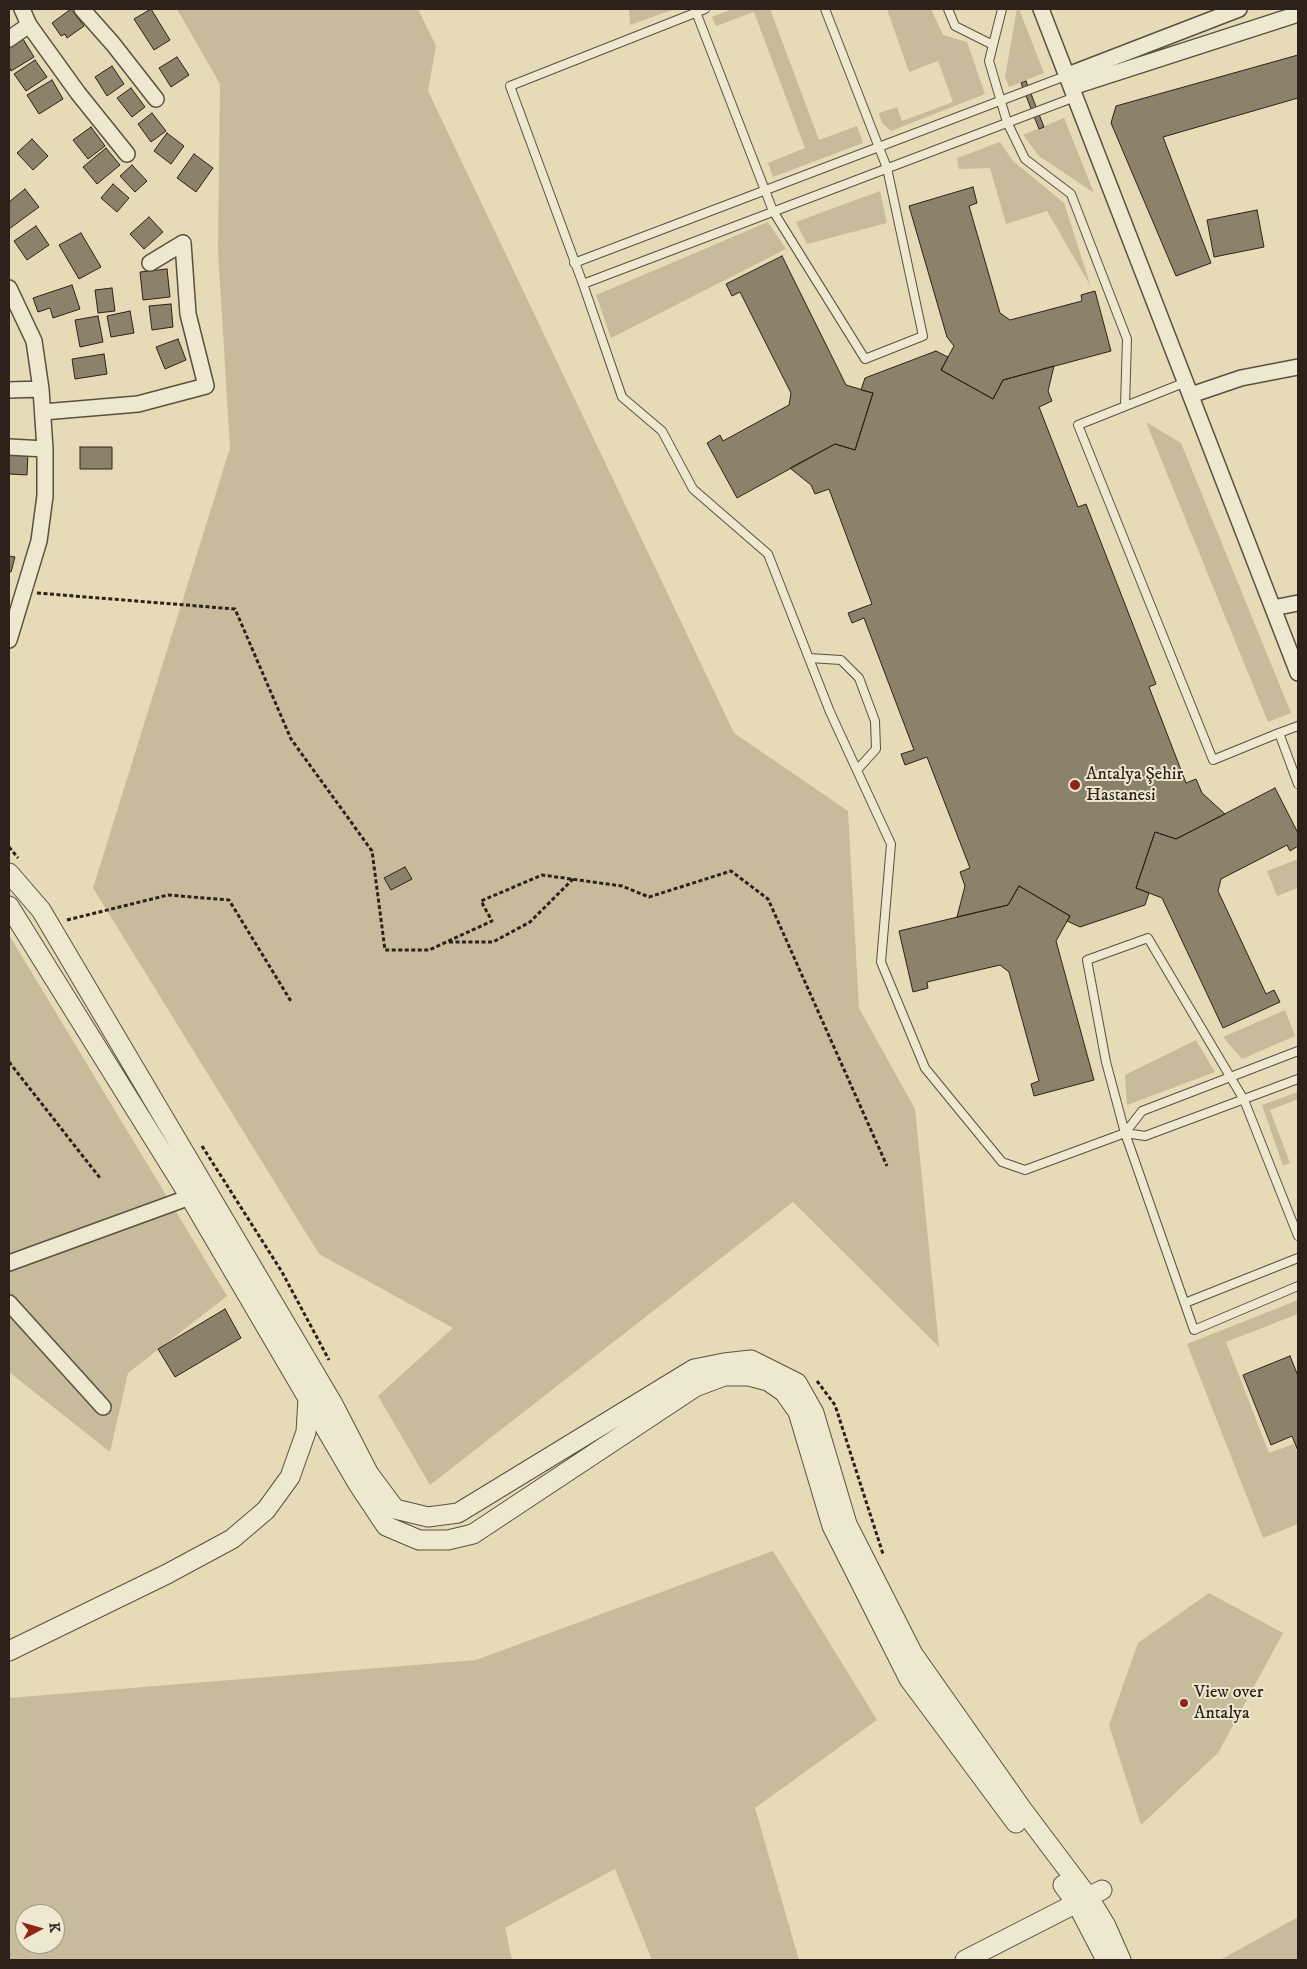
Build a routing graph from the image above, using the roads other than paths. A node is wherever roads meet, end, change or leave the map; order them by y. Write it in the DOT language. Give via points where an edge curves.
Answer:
graph roads {
  1 [pos="22,9"];
  2 [pos="82,9"];
  3 [pos="705,9"];
  4 [pos="825,9"];
  5 [pos="948,9"];
  6 [pos="1002,9"];
  7 [pos="1041,9"];
  8 [pos="1239,9"];
  9 [pos="696,12"];
  10 [pos="1298,14"];
  11 [pos="30,25"];
  12 [pos="9,39"];
  13 [pos="993,45"];
  14 [pos="1071,86"];
  15 [pos="156,99"];
  16 [pos="1001,101"];
  17 [pos="1008,122"];
  18 [pos="879,148"];
  19 [pos="127,154"];
  20 [pos="886,168"];
  21 [pos="765,191"];
  22 [pos="773,211"];
  23 [pos="150,263"];
  24 [pos="574,264"];
  25 [pos="583,284"];
  26 [pos="9,288"];
  27 [pos="1298,367"];
  28 [pos="1188,388"];
  29 [pos="41,389"];
  30 [pos="9,390"];
  31 [pos="1126,406"];
  32 [pos="43,412"];
  33 [pos="9,447"];
  34 [pos="45,449"];
  35 [pos="1298,603"];
  36 [pos="1273,608"];
  37 [pos="9,640"];
  38 [pos="809,658"];
  39 [pos="1298,673"];
  40 [pos="1298,726"];
  41 [pos="1279,733"];
  42 [pos="857,770"];
  43 [pos="1298,784"];
  44 [pos="14,866"];
  45 [pos="9,906"];
  46 [pos="1298,1051"];
  47 [pos="1230,1077"];
  48 [pos="1298,1079"];
  49 [pos="1244,1100"];
  50 [pos="1125,1133"];
  51 [pos="190,1197"];
  52 [pos="1298,1236"];
  53 [pos="1298,1258"];
  54 [pos="9,1263"];
  55 [pos="1298,1286"];
  56 [pos="9,1303"];
  57 [pos="1185,1303"];
  58 [pos="308,1398"];
  59 [pos="103,1407"];
  60 [pos="9,1651"];
  61 [pos="1089,1898"];
  62 [pos="965,1960"];
  63 [pos="1106,1960"];
  64 [pos="1121,1960"];
  1 -- 11 [label="street"];
  2 -- 15 [label="street"];
  3 -- 9 [label="lane"];
  4 -- 18 [label="lane"];
  5 -- 13 [label="lane" via="955,26"];
  6 -- 13 [label="lane"];
  7 -- 14 [label="street"];
  8 -- 14 [label="street"];
  9 -- 21 [label="lane"];
  9 -- 24 [label="lane" via="510,86"];
  10 -- 14 [label="street"];
  11 -- 12 [label="street"];
  11 -- 19 [label="street" via="78,93"];
  13 -- 16 [label="lane" via="989,61"];
  14 -- 16 [label="lane"];
  14 -- 17 [label="lane"];
  14 -- 28 [label="street"];
  16 -- 17 [label="lane"];
  16 -- 18 [label="lane"];
  17 -- 20 [label="lane"];
  17 -- 31 [label="lane" via="1025,159 1071,194 1127,339"];
  18 -- 20 [label="lane"];
  18 -- 21 [label="lane"];
  20 -- 22 [label="lane"];
  20 -- 22 [label="lane" via="923,336 866,359"];
  21 -- 22 [label="lane"];
  21 -- 24 [label="lane"];
  22 -- 25 [label="lane"];
  23 -- 32 [label="street" via="183,243 188,314 206,386 138,404"];
  24 -- 25 [label="lane"];
  25 -- 38 [label="lane" via="622,397 662,431 693,489 768,554"];
  26 -- 29 [label="street" via="34,342"];
  27 -- 28 [label="street"];
  28 -- 31 [label="lane"];
  28 -- 36 [label="street"];
  29 -- 30 [label="street"];
  29 -- 32 [label="street"];
  31 -- 41 [label="lane" via="1078,425 1213,760"];
  32 -- 34 [label="street"];
  33 -- 34 [label="street"];
  34 -- 37 [label="street" via="45,496 39,542"];
  35 -- 36 [label="street"];
  36 -- 39 [label="street"];
  38 -- 42 [label="lane"];
  38 -- 42 [label="lane" via="841,660 859,678 875,721 876,749"];
  40 -- 41 [label="lane"];
  41 -- 43 [label="lane"];
  42 -- 50 [label="lane" via="891,844 881,962 925,1068 1002,1162 1025,1170"];
  44 -- 61 [label="street" via="333,1404 369,1474 395,1509 428,1517 458,1513 694,1370 751,1360 797,1383 814,1412 847,1524 913,1654"];
  45 -- 51 [label="street"];
  46 -- 47 [label="lane"];
  47 -- 49 [label="lane"];
  47 -- 50 [label="lane" via="1142,1111"];
  47 -- 50 [label="lane" via="1148,938 1087,960 1106,1062"];
  48 -- 49 [label="lane"];
  49 -- 50 [label="lane" via="1145,1136"];
  49 -- 52 [label="lane"];
  50 -- 57 [label="lane"];
  51 -- 54 [label="street"];
  51 -- 58 [label="street"];
  53 -- 57 [label="lane"];
  55 -- 57 [label="lane" via="1194,1330"];
  56 -- 59 [label="street"];
  58 -- 60 [label="street" via="306,1432 290,1477 266,1510 232,1540"];
  58 -- 61 [label="street" via="386,1526 419,1540 448,1540 473,1534 695,1387 724,1376 748,1376 768,1381 784,1392 798,1412 832,1526 910,1679"];
  61 -- 62 [label="street"];
  61 -- 63 [label="street"];
  61 -- 64 [label="street"];
}
